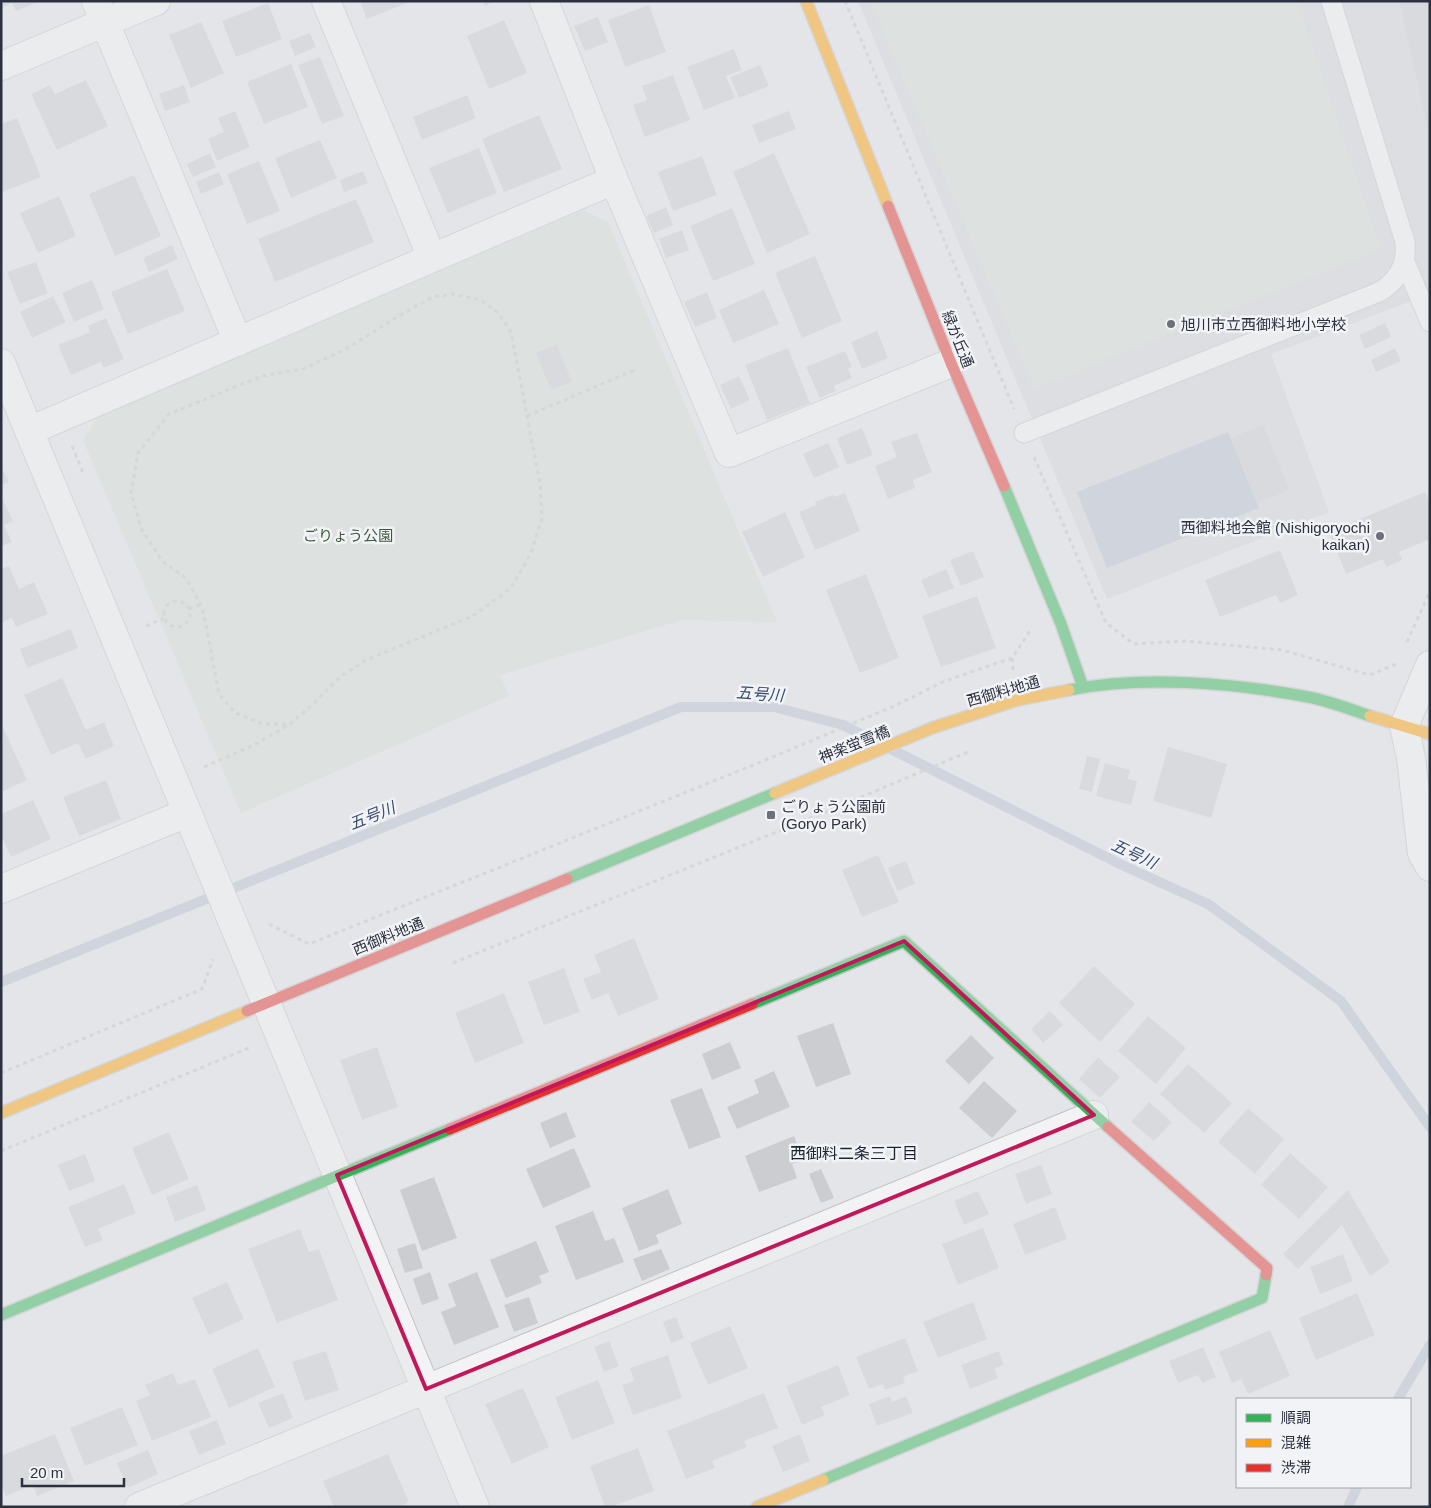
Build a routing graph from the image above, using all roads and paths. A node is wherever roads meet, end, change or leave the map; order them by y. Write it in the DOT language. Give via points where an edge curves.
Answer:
graph roads {
  1 [pos="156,1"];
  2 [pos="326,1"];
  3 [pos="544,1"];
  4 [pos="806,1"];
  5 [pos="1331,1"];
  6 [pos="101,12"];
  7 [pos="1,66"];
  8 [pos="614,180"];
  9 [pos="432,258"];
  10 [pos="1405,262"];
  11 [pos="1430,322"];
  12 [pos="238,342"];
  13 [pos="951,363"];
  14 [pos="1,364"];
  15 [pos="637,369"];
  16 [pos="527,416"];
  17 [pos="29,431"];
  18 [pos="1024,433"];
  19 [pos="1430,591"];
  20 [pos="200,605"];
  21 [pos="189,609"];
  22 [pos="164,618"];
  23 [pos="146,626"];
  24 [pos="1406,646"];
  25 [pos="1430,665"];
  26 [pos="1083,687"];
  27 [pos="892,707"];
  28 [pos="290,724"];
  29 [pos="1404,726"];
  30 [pos="932,728"];
  31 [pos="1430,734"];
  32 [pos="973,750"];
  33 [pos="204,767"];
  34 [pos="788,788"];
  35 [pos="187,813"];
  36 [pos="1430,867"];
  37 [pos="1,889"];
  38 [pos="270,926"];
  39 [pos="214,957"];
  40 [pos="444,967"];
  41 [pos="266,1004"];
  42 [pos="279,1035"];
  43 [pos="1,1073"];
  44 [pos="1,1113"];
  45 [pos="1094,1115"];
  46 [pos="1,1151"];
  47 [pos="337,1175"];
  48 [pos="1,1315"];
  49 [pos="426,1389"];
  50 [pos="139,1507"];
  51 [pos="475,1507"];
  52 [pos="757,1507"];
  1 -- 6 [label="street"];
  2 -- 9 [label="street"];
  3 -- 8 [label="street"];
  4 -- 13 [label="street, 緑が丘通"];
  5 -- 10 [label="lane" via="1405,242"];
  6 -- 7 [label="street"];
  6 -- 12 [label="street"];
  8 -- 9 [label="street"];
  8 -- 13 [label="street" via="729,453"];
  9 -- 12 [label="street"];
  10 -- 11 [label="lane"];
  10 -- 18 [label="lane" via="1379,292"];
  12 -- 17 [label="street"];
  13 -- 26 [label="street, 緑が丘通" via="1061,624"];
  14 -- 17 [label="street"];
  15 -- 16 [label="path"];
  16 -- 20 [label="path" via="511,332 498,313 480,300 453,294 432,297 346,350 303,369 262,376 169,414 138,453 131,492 141,528 162,562 186,578"];
  16 -- 28 [label="path" via="540,484 542,518 531,553 511,588 473,616 366,660 340,676"];
  17 -- 35 [label="street"];
  19 -- 24 [label="path"];
  20 -- 21 [label="path"];
  20 -- 28 [label="path" via="206,620 219,694 235,713 263,724"];
  21 -- 22 [label="path" via="186,603 171,602 164,608"];
  21 -- 22 [label="path" via="190,616 180,627 170,625"];
  22 -- 23 [label="path"];
  25 -- 29 [label="street"];
  26 -- 29 [label="street, 西御料地通" via="1125,682 1216,684 1309,697"];
  26 -- 30 [label="street, 西御料地通" via="1018,700"];
  27 -- 38 [label="path" via="309,944"];
  28 -- 33 [label="path" via="254,745"];
  29 -- 31 [label="street, 西御料地通"];
  29 -- 36 [label="street" via="1422,853"];
  30 -- 34 [label="street, 神楽蛍雪橋"];
  32 -- 40 [label="path"];
  34 -- 41 [label="street, 西御料地通"];
  35 -- 37 [label="street"];
  35 -- 41 [label="street"];
  39 -- 43 [label="path" via="202,989"];
  41 -- 42 [label="street"];
  41 -- 44 [label="street, 西御料地通"];
  42 -- 46 [label="path"];
  42 -- 47 [label="street"];
  45 -- 47 [label="street" via="904,941"];
  45 -- 49 [label="street"];
  45 -- 52 [label="street" via="1267,1268 1262,1298"];
  47 -- 48 [label="street"];
  47 -- 49 [label="street"];
  49 -- 50 [label="street"];
  49 -- 51 [label="street"];
}
